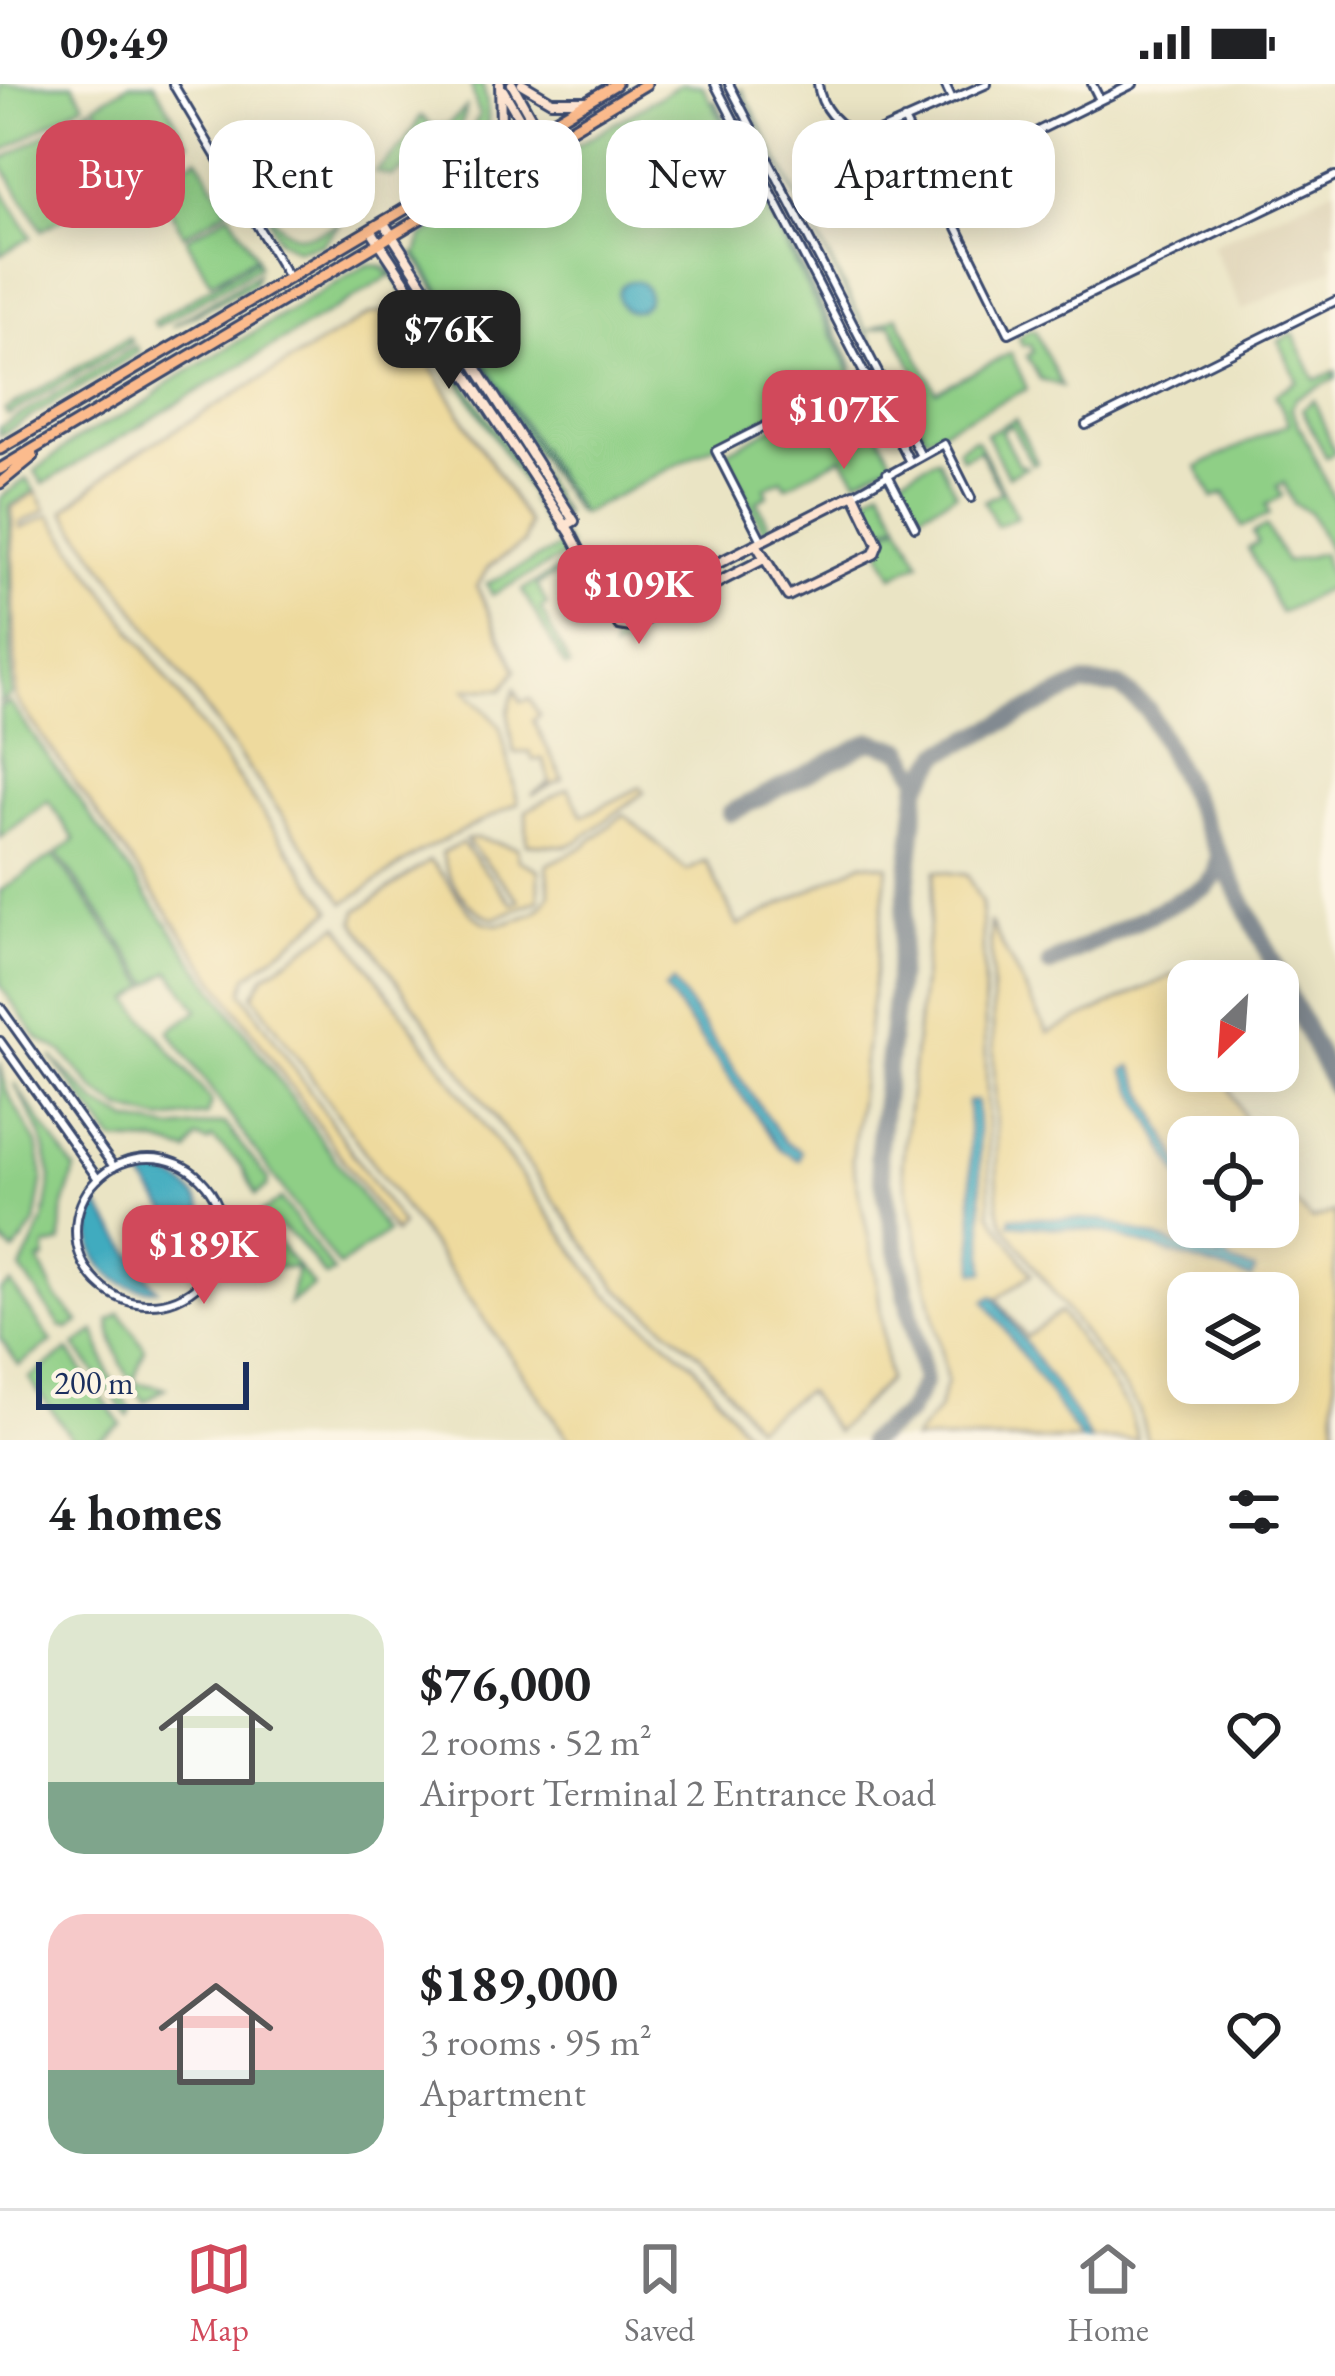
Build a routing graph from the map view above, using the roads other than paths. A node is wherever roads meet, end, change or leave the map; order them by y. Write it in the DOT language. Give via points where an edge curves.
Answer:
graph roads {
  1 [pos="172,84"];
  2 [pos="500,84"];
  3 [pos="512,84"];
  4 [pos="522,84"];
  5 [pos="616,84"];
  6 [pos="646,84"];
  7 [pos="715,84"];
  8 [pos="729,84"];
  9 [pos="818,84"];
  10 [pos="945,84"];
  11 [pos="987,84"];
  12 [pos="1092,84"];
  13 [pos="1133,84"];
  14 [pos="952,99"];
  15 [pos="1100,100"];
  16 [pos="589,101"];
  17 [pos="501,120"];
  18 [pos="525,120"];
  19 [pos="528,120"];
  20 [pos="556,120"];
  21 [pos="836,120"];
  22 [pos="904,120"];
  23 [pos="582,122"];
  24 [pos="1055,122"];
  25 [pos="1335,176"];
  26 [pos="399,214"];
  27 [pos="384,223"];
  28 [pos="407,228"];
  29 [pos="957,228"];
  30 [pos="371,230"];
  31 [pos="392,237"];
  32 [pos="380,244"];
  33 [pos="289,279"];
  34 [pos="1335,302"];
  35 [pos="866,375"];
  36 [pos="1086,425"];
  37 [pos="52,439"];
  38 [pos="0,448"];
  39 [pos="921,456"];
  40 [pos="910,462"];
  41 [pos="0,469"];
  42 [pos="887,473"];
  43 [pos="0,483"];
  44 [pos="854,494"];
  45 [pos="971,498"];
  46 [pos="570,523"];
  47 [pos="915,527"];
  48 [pos="759,542"];
  49 [pos="764,559"];
  50 [pos="614,616"];
  51 [pos="0,1007"];
  52 [pos="0,1040"];
  53 [pos="114,1167"];
  54 [pos="98,1179"];
  1 -- 33 [label="street"];
  2 -- 17 [label="street"];
  2 -- 18 [label="street"];
  3 -- 19 [label="street"];
  4 -- 16 [label="street" via="551,101"];
  5 -- 16 [label="main road"];
  6 -- 23 [label="main road"];
  7 -- 35 [label="street"];
  8 -- 39 [label="street"];
  9 -- 21 [label="street"];
  10 -- 14 [label="street"];
  11 -- 14 [label="street"];
  12 -- 15 [label="street"];
  13 -- 15 [label="street"];
  14 -- 22 [label="street"];
  15 -- 24 [label="street"];
  16 -- 20 [label="main road"];
  25 -- 29 [label="street" via="1009,333"];
  26 -- 27 [label="main road"];
  27 -- 30 [label="main road"];
  27 -- 31 [label="street"];
  28 -- 31 [label="main road"];
  30 -- 32 [label="street"];
  30 -- 33 [label="main road"];
  31 -- 32 [label="main road"];
  31 -- 46 [label="street"];
  32 -- 37 [label="main road"];
  32 -- 46 [label="street"];
  33 -- 38 [label="main road"];
  34 -- 36 [label="street"];
  35 -- 40 [label="street"];
  35 -- 48 [label="street" via="716,451"];
  37 -- 41 [label="main road"];
  37 -- 43 [label="main road"];
  39 -- 40 [label="street"];
  39 -- 45 [label="street" via="944,444"];
  40 -- 42 [label="street"];
  42 -- 44 [label="street"];
  42 -- 47 [label="street"];
  44 -- 48 [label="street"];
  44 -- 49 [label="street" via="877,537 874,554 788,596"];
  46 -- 50 [label="street"];
  48 -- 49 [label="street"];
  48 -- 50 [label="street"];
  49 -- 50 [label="street" via="631,627"];
  51 -- 53 [label="street"];
  52 -- 54 [label="street"];
  53 -- 54 [label="street"];
  53 -- 54 [label="street" via="165,1160 192,1173 212,1196 220,1247 191,1290 140,1303 94,1279 76,1222"];
}
